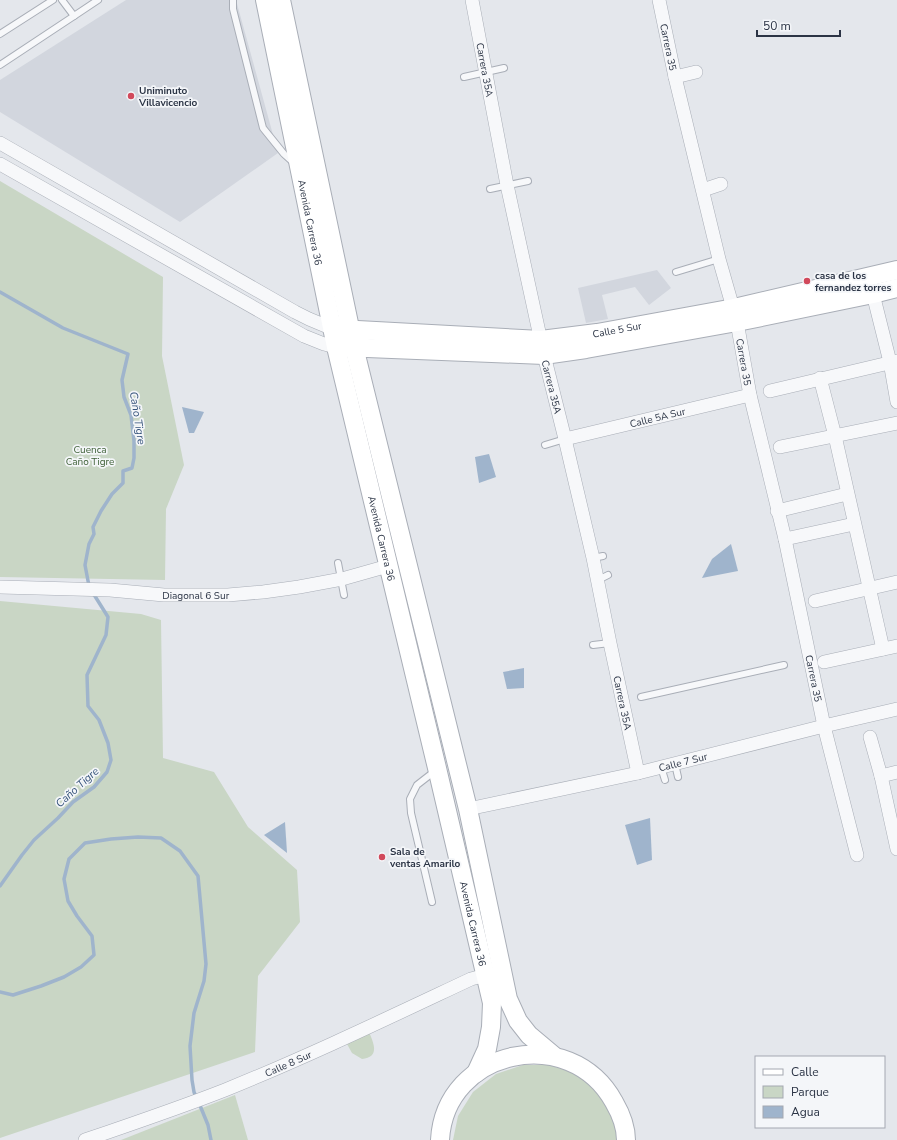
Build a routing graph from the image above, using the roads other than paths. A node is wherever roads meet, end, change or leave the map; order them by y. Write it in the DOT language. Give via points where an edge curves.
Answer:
graph roads {
  1 [pos="52,0"];
  2 [pos="62,0"];
  3 [pos="98,0"];
  4 [pos="233,0"];
  5 [pos="265,0"];
  6 [pos="281,0"];
  7 [pos="472,0"];
  8 [pos="659,0"];
  9 [pos="74,16"];
  10 [pos="0,34"];
  11 [pos="0,65"];
  12 [pos="504,68"];
  13 [pos="696,72"];
  14 [pos="486,73"];
  15 [pos="464,77"];
  16 [pos="675,77"];
  17 [pos="0,143"];
  18 [pos="0,164"];
  19 [pos="299,168"];
  20 [pos="528,181"];
  21 [pos="722,184"];
  22 [pos="508,185"];
  23 [pos="490,189"];
  24 [pos="703,190"];
  25 [pos="719,259"];
  26 [pos="897,270"];
  27 [pos="676,272"];
  28 [pos="897,288"];
  29 [pos="874,294"];
  30 [pos="735,315"];
  31 [pos="332,329"];
  32 [pos="350,329"];
  33 [pos="336,347"];
  34 [pos="354,347"];
  35 [pos="542,348"];
  36 [pos="893,361"];
  37 [pos="820,378"];
  38 [pos="770,391"];
  39 [pos="750,394"];
  40 [pos="897,402"];
  41 [pos="897,423"];
  42 [pos="835,436"];
  43 [pos="565,440"];
  44 [pos="544,445"];
  45 [pos="780,447"];
  46 [pos="847,494"];
  47 [pos="778,511"];
  48 [pos="854,524"];
  49 [pos="785,539"];
  50 [pos="338,562"];
  51 [pos="388,566"];
  52 [pos="342,579"];
  53 [pos="897,582"];
  54 [pos="0,587"];
  55 [pos="869,589"];
  56 [pos="344,595"];
  57 [pos="815,601"];
  58 [pos="610,643"];
  59 [pos="593,645"];
  60 [pos="897,646"];
  61 [pos="883,649"];
  62 [pos="824,662"];
  63 [pos="784,665"];
  64 [pos="642,697"];
  65 [pos="897,709"];
  66 [pos="824,726"];
  67 [pos="870,737"];
  68 [pos="675,764"];
  69 [pos="662,767"];
  70 [pos="437,768"];
  71 [pos="638,772"];
  72 [pos="897,772"];
  73 [pos="881,776"];
  74 [pos="678,777"];
  75 [pos="665,780"];
  76 [pos="468,809"];
  77 [pos="894,828"];
  78 [pos="897,849"];
  79 [pos="858,855"];
  80 [pos="432,902"];
  81 [pos="486,975"];
  82 [pos="554,1056"];
  83 [pos="476,1073"];
  84 [pos="85,1140"];
  85 [pos="440,1140"];
  86 [pos="626,1140"];
  1 -- 10 [label="lane"];
  2 -- 9 [label="lane"];
  3 -- 9 [label="lane"];
  4 -- 19 [label="lane" via="233,9 263,128"];
  5 -- 19 [label="main road, Avenida Carrera 36"];
  6 -- 32 [label="main road, Avenida Carrera 36"];
  7 -- 14 [label="street, Carrera 35A"];
  8 -- 16 [label="street, Carrera 35"];
  9 -- 11 [label="lane"];
  12 -- 14 [label="lane"];
  13 -- 16 [label="street"];
  14 -- 15 [label="lane"];
  14 -- 22 [label="street, Carrera 35A"];
  16 -- 24 [label="street, Carrera 35"];
  17 -- 31 [label="street" via="294,312"];
  18 -- 33 [label="street" via="304,336"];
  19 -- 31 [label="main road, Avenida Carrera 36"];
  20 -- 22 [label="lane"];
  21 -- 24 [label="street"];
  22 -- 23 [label="lane"];
  22 -- 35 [label="street, Carrera 35A"];
  24 -- 25 [label="street, Carrera 35"];
  25 -- 27 [label="lane"];
  25 -- 30 [label="street, Carrera 35"];
  26 -- 30 [label="main road, Calle 5 Sur"];
  28 -- 29 [label="main road, Calle 5 Sur"];
  29 -- 30 [label="main road, Calle 5 Sur"];
  29 -- 36 [label="street"];
  30 -- 35 [label="main road, Calle 5 Sur" via="597,333"];
  30 -- 39 [label="street, Carrera 35"];
  31 -- 32 [label="main road, Calle 5 Sur"];
  31 -- 33 [label="main road, Avenida Carrera 36"];
  32 -- 34 [label="main road, Avenida Carrera 36"];
  32 -- 35 [label="main road, Calle 5 Sur"];
  33 -- 34 [label="main road, Calle 5 Sur"];
  33 -- 51 [label="main road, Avenida Carrera 36"];
  34 -- 35 [label="main road, Calle 5 Sur"];
  34 -- 76 [label="main road, Avenida Carrera 36"];
  35 -- 43 [label="street, Carrera 35A"];
  36 -- 37 [label="street"];
  36 -- 40 [label="street"];
  37 -- 38 [label="street"];
  37 -- 42 [label="street"];
  39 -- 43 [label="street, Calle 5A Sur"];
  39 -- 47 [label="street, Carrera 35"];
  41 -- 42 [label="street"];
  42 -- 45 [label="street"];
  42 -- 46 [label="street"];
  43 -- 44 [label="lane"];
  43 -- 58 [label="street, Carrera 35A" via="603,578"];
  46 -- 47 [label="street"];
  46 -- 48 [label="street"];
  47 -- 49 [label="street, Carrera 35"];
  48 -- 49 [label="street"];
  48 -- 55 [label="street"];
  49 -- 66 [label="street, Carrera 35"];
  50 -- 52 [label="lane"];
  51 -- 52 [label="street, Diagonal 6 Sur"];
  51 -- 70 [label="main road, Avenida Carrera 36"];
  52 -- 54 [label="street, Diagonal 6 Sur" via="228,595 164,595 110,590"];
  52 -- 56 [label="lane"];
  53 -- 55 [label="street"];
  55 -- 57 [label="street"];
  55 -- 61 [label="street"];
  58 -- 59 [label="lane"];
  58 -- 71 [label="street, Carrera 35A"];
  60 -- 61 [label="street"];
  61 -- 62 [label="street"];
  63 -- 64 [label="lane"];
  65 -- 66 [label="street, Calle 7 Sur"];
  66 -- 68 [label="street, Calle 7 Sur"];
  66 -- 79 [label="street, Carrera 35"];
  67 -- 73 [label="street"];
  68 -- 69 [label="street, Calle 7 Sur"];
  68 -- 74 [label="lane"];
  69 -- 71 [label="street, Calle 7 Sur"];
  69 -- 75 [label="lane"];
  70 -- 80 [label="lane" via="417,785 410,799"];
  70 -- 81 [label="main road, Avenida Carrera 36"];
  71 -- 76 [label="street, Calle 7 Sur"];
  72 -- 73 [label="street"];
  73 -- 77 [label="street"];
  76 -- 82 [label="main road, Avenida Carrera 36" via="508,999 518,1021 529,1035"];
  77 -- 78 [label="street"];
  81 -- 83 [label="main road, Avenida Carrera 36" via="492,1002 491,1027 487,1049"];
  81 -- 84 [label="street, Calle 8 Sur" via="226,1089"];
  82 -- 83 [label="main road" via="513,1056"];
  82 -- 86 [label="main road" via="575,1064 594,1076 609,1092 620,1112"];
  83 -- 85 [label="main road" via="465,1083 448,1107"];
}
